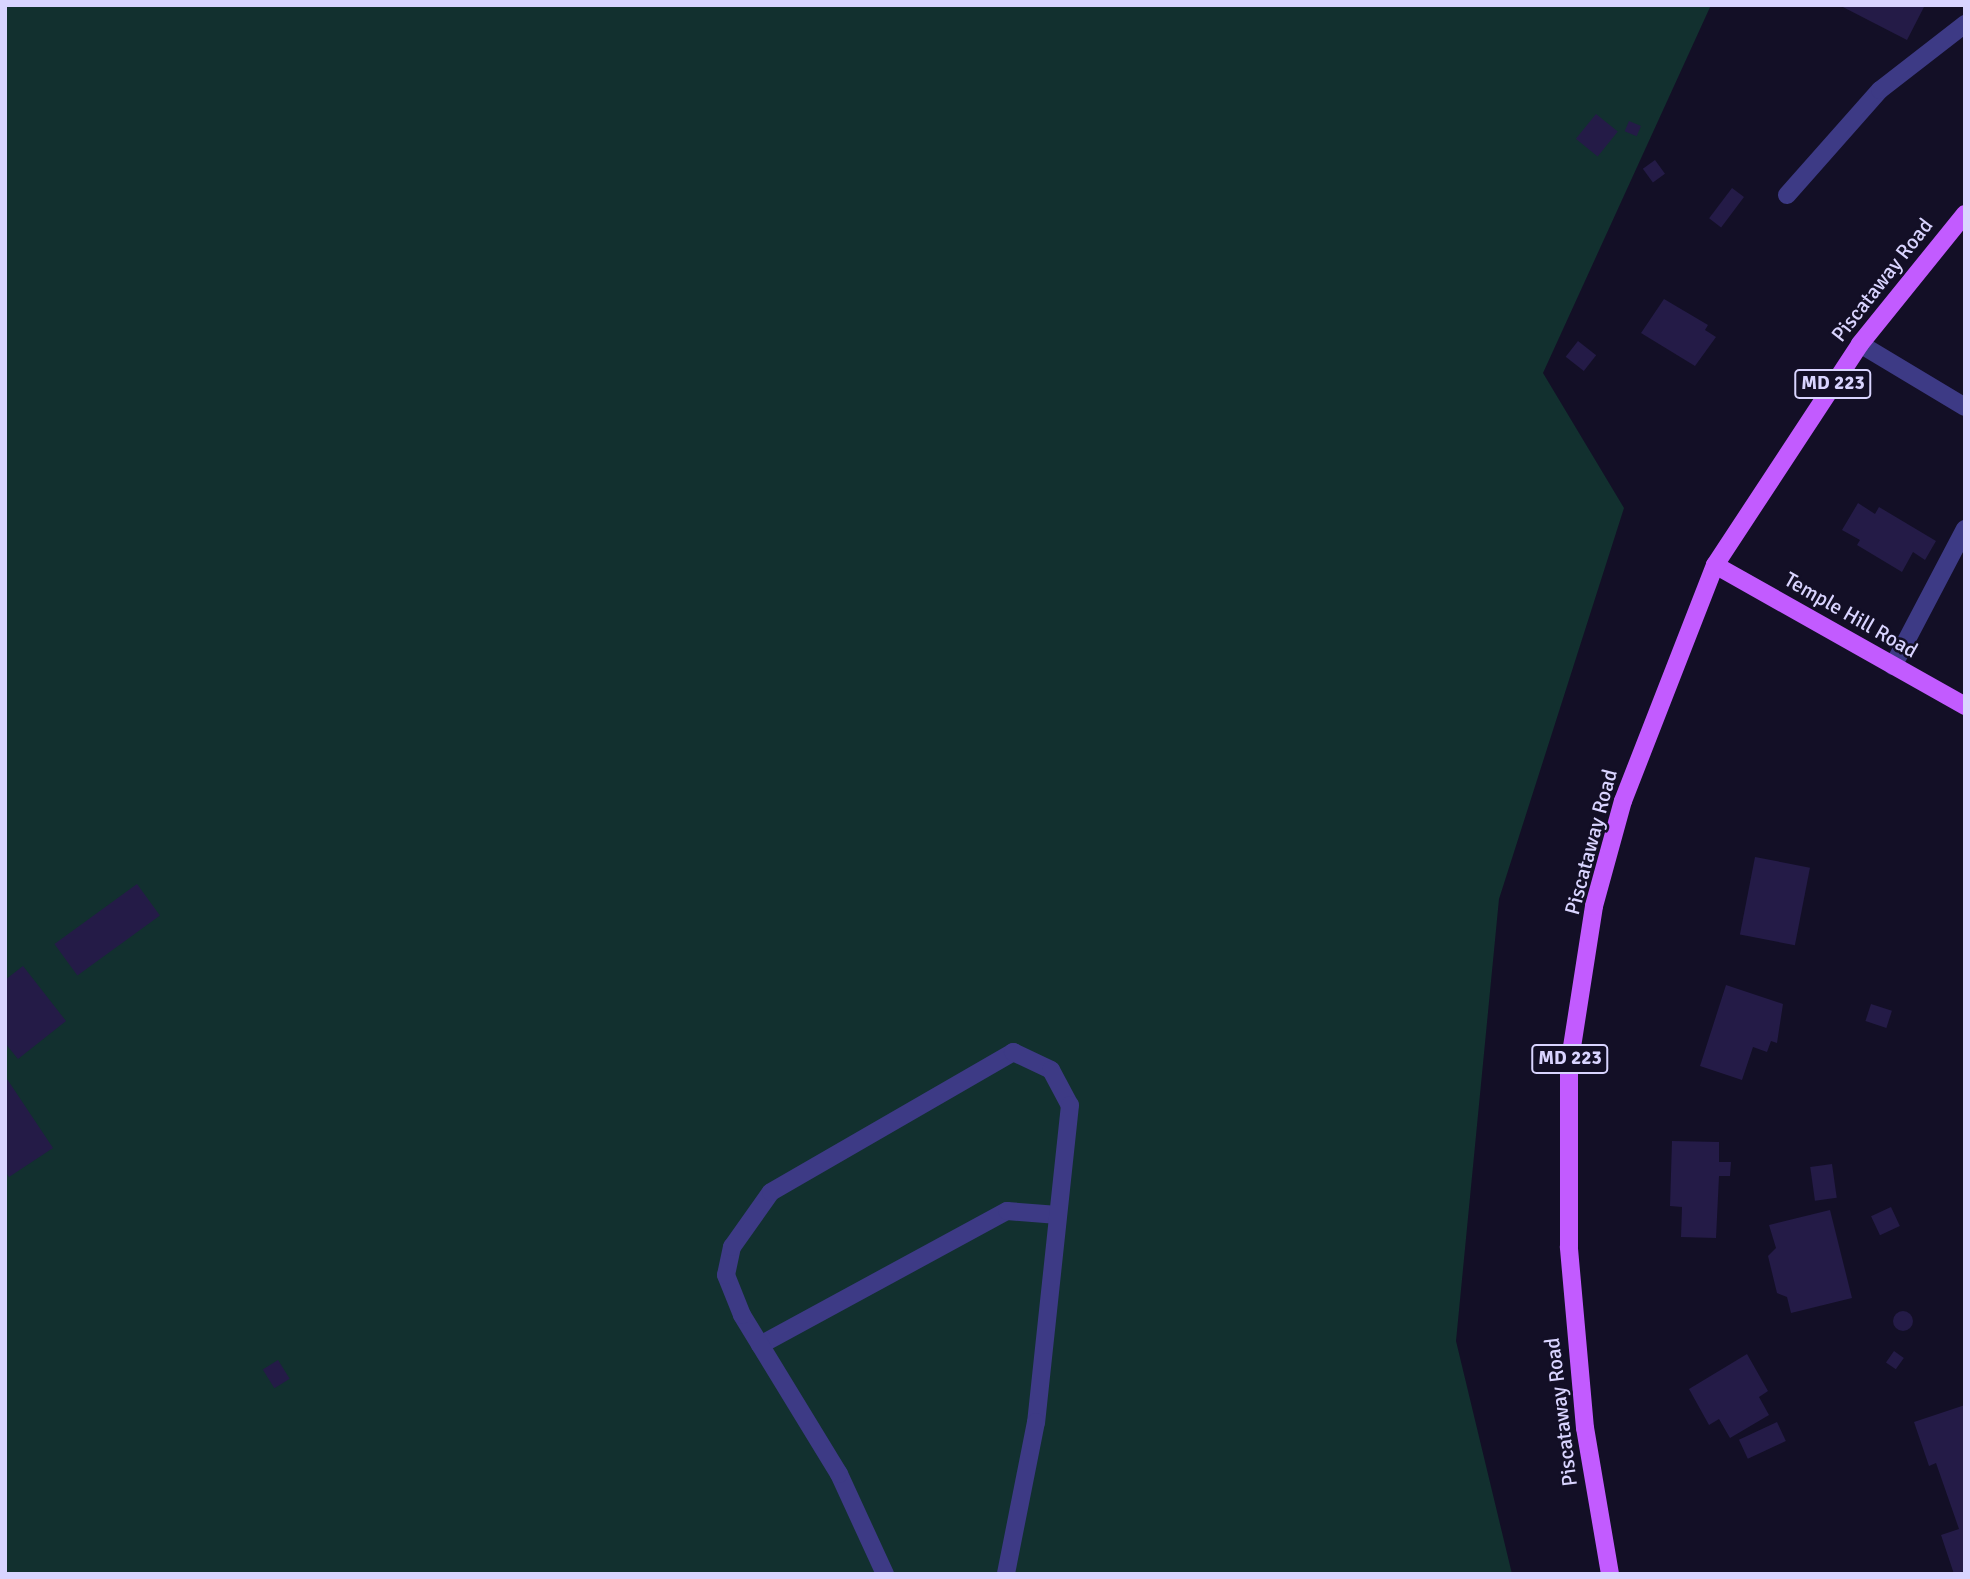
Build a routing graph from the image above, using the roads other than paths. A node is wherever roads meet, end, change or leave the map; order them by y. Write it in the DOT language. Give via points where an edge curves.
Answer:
graph roads {
  1 [pos="1965,24"];
  2 [pos="1787,195"];
  3 [pos="1965,214"];
  4 [pos="1860,344"];
  5 [pos="1965,407"];
  6 [pos="1965,529"];
  7 [pos="1715,565"];
  8 [pos="1894,666"];
  9 [pos="1965,706"];
  10 [pos="1058,1215"];
  11 [pos="760,1345"];
  12 [pos="885,1574"];
  13 [pos="1006,1574"];
  14 [pos="1611,1574"];
  1 -- 2 [label="lane" via="1881,90"];
  3 -- 4 [label="main road, Piscataway Road / MD 223"];
  4 -- 5 [label="lane"];
  4 -- 7 [label="main road, Piscataway Road / MD 223"];
  6 -- 8 [label="lane"];
  7 -- 8 [label="main road, Temple Hill Road"];
  7 -- 14 [label="main road, Piscataway Road / MD 223" via="1623,801 1594,906 1569,1066 1574,1331 1595,1504"];
  8 -- 9 [label="main road, Temple Hill Road"];
  10 -- 11 [label="lane" via="1007,1211"];
  10 -- 11 [label="lane" via="1070,1105 1051,1070 1013,1052 771,1192 732,1247 726,1275"];
  10 -- 13 [label="lane" via="1036,1422"];
  11 -- 12 [label="lane" via="839,1474"];
}
